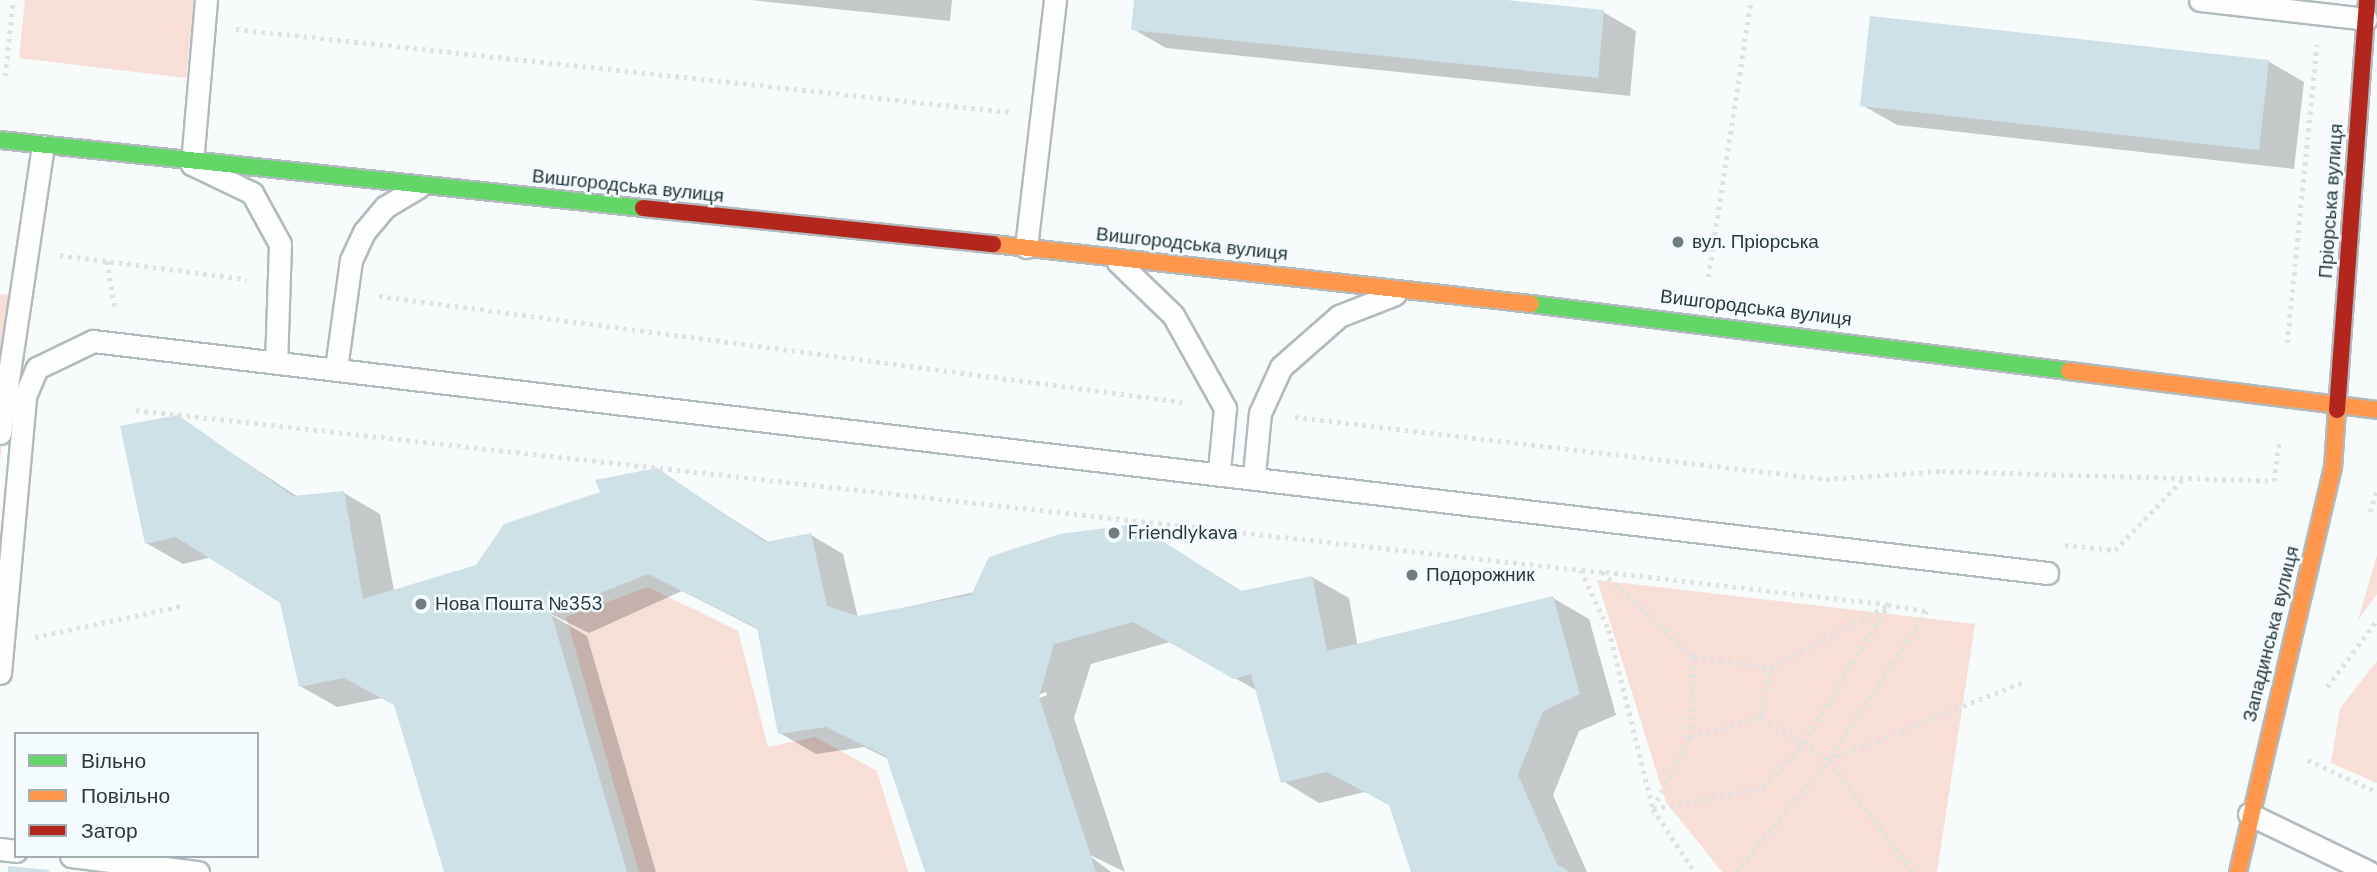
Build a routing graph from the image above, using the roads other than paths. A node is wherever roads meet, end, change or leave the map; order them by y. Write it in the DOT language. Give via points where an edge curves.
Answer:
graph roads {
  1 [pos="206,0"];
  2 [pos="1055,0"];
  3 [pos="2200,0"];
  4 [pos="2367,10"];
  5 [pos="0,140"];
  6 [pos="43,146"];
  7 [pos="192,164"];
  8 [pos="419,186"];
  9 [pos="1026,247"];
  10 [pos="1111,256"];
  11 [pos="1408,288"];
  12 [pos="276,362"];
  13 [pos="336,368"];
  14 [pos="2342,404"];
  15 [pos="2377,410"];
  16 [pos="0,433"];
  17 [pos="1219,470"];
  18 [pos="1254,475"];
  19 [pos="2047,573"];
  20 [pos="0,673"];
  21 [pos="2249,814"];
  22 [pos="87,858"];
  23 [pos="198,872"];
  24 [pos="2238,872"];
  25 [pos="2369,872"];
  1 -- 7 [label="lane"];
  2 -- 9 [label="lane"];
  3 -- 4 [label="lane" via="2320,13"];
  4 -- 14 [label="main road, Пріорська вулиця"];
  5 -- 6 [label="main road, Вишгородська вулиця"];
  6 -- 7 [label="main road, Вишгородська вулиця"];
  6 -- 16 [label="lane"];
  7 -- 8 [label="main road, Вишгородська вулиця"];
  7 -- 12 [label="lane" via="252,193 280,244 283,283"];
  8 -- 9 [label="main road, Вишгородська вулиця"];
  8 -- 13 [label="lane" via="385,207 364,232 345,291"];
  9 -- 10 [label="main road, Вишгородська вулиця"];
  10 -- 11 [label="main road, Вишгородська вулиця"];
  10 -- 17 [label="lane" via="1173,315 1225,408"];
  11 -- 14 [label="main road, Вишгородська вулиця"];
  11 -- 18 [label="lane" via="1339,316 1314,333 1281,367 1260,412"];
  12 -- 13 [label="lane"];
  12 -- 20 [label="lane" via="93,341 63,351 37,368 25,396"];
  13 -- 17 [label="lane"];
  14 -- 15 [label="main road, Вишгородська вулиця"];
  14 -- 21 [label="main road, Западинська вулиця" via="2333,468"];
  17 -- 18 [label="lane"];
  18 -- 19 [label="lane"];
  21 -- 24 [label="main road, Западинська вулиця"];
  21 -- 25 [label="lane"];
  22 -- 23 [label="lane"];
}
